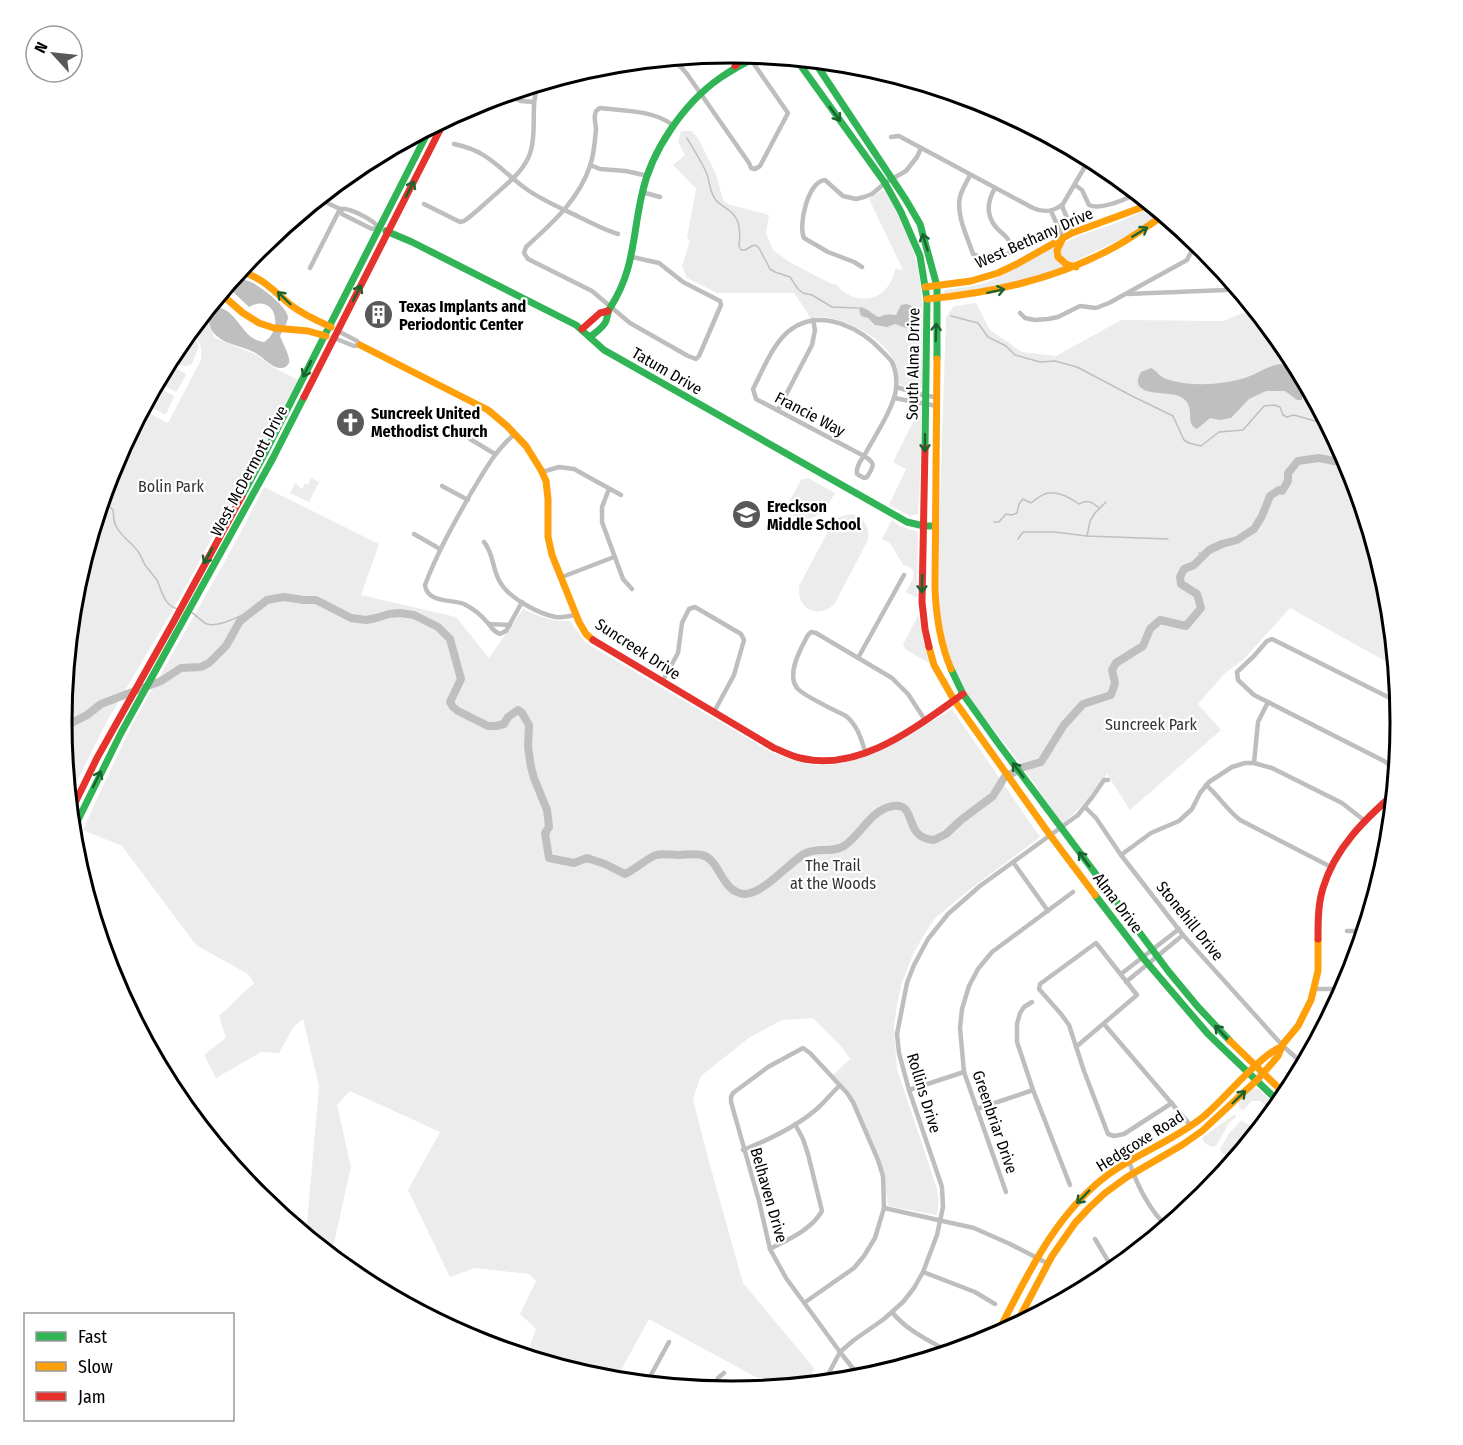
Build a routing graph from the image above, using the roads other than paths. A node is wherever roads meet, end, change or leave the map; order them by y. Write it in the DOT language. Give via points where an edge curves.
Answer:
graph roads {
  1 [pos="740,63"];
  2 [pos="753,63"];
  3 [pos="678,65"];
  4 [pos="802,67"];
  5 [pos="819,69"];
  6 [pos="536,93"];
  7 [pos="701,94"];
  8 [pos="517,99"];
  9 [pos="533,102"];
  10 [pos="673,125"];
  11 [pos="439,131"];
  12 [pos="891,136"];
  13 [pos="424,139"];
  14 [pos="454,144"];
  15 [pos="921,148"];
  16 [pos="590,165"];
  17 [pos="1085,166"];
  18 [pos="970,175"];
  19 [pos="648,176"];
  20 [pos="512,178"];
  21 [pos="892,179"];
  22 [pos="885,183"];
  23 [pos="1075,185"];
  24 [pos="995,188"];
  25 [pos="642,192"];
  26 [pos="660,197"];
  27 [pos="1130,197"];
  28 [pos="326,202"];
  29 [pos="424,204"];
  30 [pos="1062,206"];
  31 [pos="1143,207"];
  32 [pos="339,209"];
  33 [pos="565,210"];
  34 [pos="1054,210"];
  35 [pos="1157,220"];
  36 [pos="379,228"];
  37 [pos="388,232"];
  38 [pos="1073,232"];
  39 [pos="618,234"];
  40 [pos="1063,238"];
  41 [pos="1192,251"];
  42 [pos="632,257"];
  43 [pos="310,267"];
  44 [pos="862,267"];
  45 [pos="1076,267"];
  46 [pos="249,274"];
  47 [pos="1149,281"];
  48 [pos="937,286"];
  49 [pos="926,287"];
  50 [pos="1228,289"];
  51 [pos="1155,293"];
  52 [pos="1125,294"];
  53 [pos="227,299"];
  54 [pos="927,299"];
  55 [pos="938,299"];
  56 [pos="609,309"];
  57 [pos="1020,313"];
  58 [pos="813,320"];
  59 [pos="329,326"];
  60 [pos="582,329"];
  61 [pos="336,334"];
  62 [pos="324,336"];
  63 [pos="590,337"];
  64 [pos="360,345"];
  65 [pos="896,387"];
  66 [pos="926,396"];
  67 [pos="937,397"];
  68 [pos="894,398"];
  69 [pos="926,404"];
  70 [pos="937,406"];
  71 [pos="778,410"];
  72 [pos="515,434"];
  73 [pos="470,439"];
  74 [pos="495,454"];
  75 [pos="864,456"];
  76 [pos="542,472"];
  77 [pos="442,486"];
  78 [pos="609,489"];
  79 [pos="621,495"];
  80 [pos="468,500"];
  81 [pos="924,526"];
  82 [pos="935,526"];
  83 [pos="414,534"];
  84 [pos="484,542"];
  85 [pos="440,549"];
  86 [pos="614,557"];
  87 [pos="904,574"];
  88 [pos="562,577"];
  89 [pos="632,589"];
  90 [pos="192,595"];
  91 [pos="522,602"];
  92 [pos="575,615"];
  93 [pos="177,623"];
  94 [pos="489,624"];
  95 [pos="510,625"];
  96 [pos="858,658"];
  97 [pos="663,682"];
  98 [pos="963,694"];
  99 [pos="1390,698"];
  100 [pos="954,700"];
  101 [pos="1268,702"];
  102 [pos="714,712"];
  103 [pos="925,720"];
  104 [pos="866,754"];
  105 [pos="1254,763"];
  106 [pos="1390,766"];
  107 [pos="1108,780"];
  108 [pos="1206,785"];
  109 [pos="77,799"];
  110 [pos="1386,802"];
  111 [pos="1085,807"];
  112 [pos="79,817"];
  113 [pos="1365,821"];
  114 [pos="1060,828"];
  115 [pos="1050,836"];
  116 [pos="1121,855"];
  117 [pos="1013,862"];
  118 [pos="1331,867"];
  119 [pos="1073,892"];
  120 [pos="1048,910"];
  121 [pos="1179,930"];
  122 [pos="1347,931"];
  123 [pos="1357,931"];
  124 [pos="1183,935"];
  125 [pos="1154,953"];
  126 [pos="1145,960"];
  127 [pos="1121,974"];
  128 [pos="1126,981"];
  129 [pos="1314,989"];
  130 [pos="1335,989"];
  131 [pos="1032,1002"];
  132 [pos="1198,1007"];
  133 [pos="1190,1014"];
  134 [pos="1104,1024"];
  135 [pos="1282,1046"];
  136 [pos="1076,1047"];
  137 [pos="1298,1060"];
  138 [pos="1256,1066"];
  139 [pos="964,1072"];
  140 [pos="1263,1073"];
  141 [pos="1248,1074"];
  142 [pos="1256,1081"];
  143 [pos="839,1086"];
  144 [pos="1280,1089"];
  145 [pos="909,1090"];
  146 [pos="1033,1090"];
  147 [pos="1274,1097"];
  148 [pos="1172,1103"];
  149 [pos="977,1109"];
  150 [pos="795,1124"];
  151 [pos="1191,1126"];
  152 [pos="1197,1135"];
  153 [pos="743,1150"];
  154 [pos="1129,1161"];
  155 [pos="1132,1173"];
  156 [pos="1070,1185"];
  157 [pos="1006,1192"];
  158 [pos="884,1208"];
  159 [pos="940,1220"];
  160 [pos="1162,1221"];
  161 [pos="1095,1239"];
  162 [pos="770,1249"];
  163 [pos="1037,1258"];
  164 [pos="1047,1263"];
  165 [pos="1109,1263"];
  166 [pos="923,1272"];
  167 [pos="804,1303"];
  168 [pos="995,1304"];
  169 [pos="892,1312"];
  170 [pos="1021,1315"];
  171 [pos="1003,1323"];
  172 [pos="669,1342"];
  173 [pos="942,1347"];
  174 [pos="840,1352"];
  175 [pos="854,1370"];
  176 [pos="724,1374"];
  177 [pos="827,1374"];
  178 [pos="650,1377"];
  179 [pos="716,1382"];
  1 -- 7 [label="main road"];
  2 -- 7 [label="street" via="788,112 755,169"];
  3 -- 7 [label="street"];
  4 -- 22 [label="main road, South Alma Drive, one-way"];
  5 -- 21 [label="main road, South Alma Drive"];
  6 -- 9 [label="street"];
  7 -- 10 [label="main road"];
  8 -- 9 [label="street"];
  9 -- 20 [label="street" via="532,149"];
  10 -- 16 [label="street" via="649,113 600,108 595,112"];
  10 -- 19 [label="main road"];
  37 -- 11 [label="main road, West McDermott Drive, one-way"];
  12 -- 15 [label="street"];
  13 -- 36 [label="main road, West McDermott Drive"];
  14 -- 20 [label="street" via="484,155"];
  15 -- 18 [label="street"];
  15 -- 21 [label="street" via="912,165"];
  16 -- 19 [label="street"];
  16 -- 33 [label="street"];
  17 -- 23 [label="street"];
  18 -- 24 [label="street"];
  18 -- 24 [label="street" via="961,193 959,210 973,254 994,260 1012,250 988,209"];
  19 -- 25 [label="main road"];
  20 -- 29 [label="street" via="464,222"];
  20 -- 33 [label="street"];
  21 -- 22 [label="street"];
  48 -- 21 [label="main road, South Alma Drive, one-way" via="920,224"];
  22 -- 44 [label="street" via="872,194 856,199 843,196 822,179 806,205 804,238"];
  22 -- 49 [label="main road, South Alma Drive" via="916,245"];
  23 -- 27 [label="street" via="1089,205 1096,208"];
  23 -- 30 [label="street"];
  24 -- 34 [label="street" via="1038,211"];
  25 -- 26 [label="street"];
  25 -- 42 [label="main road"];
  28 -- 32 [label="street"];
  30 -- 34 [label="street"];
  30 -- 38 [label="street"];
  31 -- 38 [label="main road, West Bethany Drive"];
  32 -- 36 [label="street" via="345,208"];
  32 -- 43 [label="street"];
  33 -- 39 [label="street"];
  33 -- 56 [label="street" via="526,246 524,253 528,259 592,291"];
  34 -- 40 [label="street"];
  45 -- 35 [label="main road, West Bethany Drive, one-way"];
  36 -- 37 [label="main road, Tatum Drive"];
  36 -- 59 [label="main road, West McDermott Drive"];
  37 -- 60 [label="main road, Tatum Drive"];
  61 -- 37 [label="main road, West McDermott Drive, one-way"];
  38 -- 40 [label="main road, West Bethany Drive"];
  40 -- 45 [label="main road" via="1058,257"];
  40 -- 48 [label="main road, West Bethany Drive" via="998,273"];
  41 -- 47 [label="street" via="1187,260"];
  42 -- 56 [label="main road"];
  42 -- 56 [label="street" via="659,263 683,282 720,301 699,356 688,356"];
  55 -- 45 [label="main road, West Bethany Drive, one-way" via="1021,285"];
  59 -- 46 [label="main road, one-way" via="296,309 263,280"];
  47 -- 51 [label="street"];
  47 -- 52 [label="street"];
  48 -- 49 [label="main road, West Bethany Drive"];
  48 -- 55 [label="main road, South Alma Drive"];
  49 -- 54 [label="main road, South Alma Drive"];
  50 -- 51 [label="street"];
  51 -- 52 [label="street"];
  52 -- 57 [label="street" via="1096,308 1080,306 1048,319 1025,318"];
  53 -- 62 [label="main road" via="249,318 271,327"];
  54 -- 55 [label="main road, West Bethany Drive"];
  54 -- 66 [label="main road, South Alma Drive"];
  67 -- 55 [label="main road, South Alma Drive, one-way"];
  56 -- 60 [label="main road"];
  56 -- 63 [label="main road" via="606,322"];
  58 -- 65 [label="street" via="836,322 864,334 891,361"];
  58 -- 71 [label="street" via="812,345"];
  58 -- 71 [label="street, Francie Way" via="794,327 778,341 753,389 756,399"];
  59 -- 61 [label="main road"];
  59 -- 62 [label="main road, West McDermott Drive"];
  60 -- 63 [label="main road, Tatum Drive"];
  61 -- 62 [label="main road"];
  61 -- 64 [label="street, Suncreek Drive" via="354,346"];
  61 -- 90 [label="main road, West McDermott Drive" via="273,458"];
  62 -- 90 [label="main road, West McDermott Drive, one-way" via="203,565"];
  63 -- 81 [label="main road, Tatum Drive" via="604,350 847,489 907,522"];
  64 -- 72 [label="main road, Suncreek Drive" via="488,410"];
  65 -- 66 [label="street"];
  65 -- 68 [label="street"];
  66 -- 67 [label="street"];
  66 -- 69 [label="main road, South Alma Drive"];
  67 -- 70 [label="main road, South Alma Drive"];
  68 -- 69 [label="street"];
  68 -- 75 [label="street"];
  69 -- 70 [label="street"];
  69 -- 81 [label="main road, South Alma Drive, one-way"];
  70 -- 82 [label="main road, South Alma Drive"];
  71 -- 75 [label="street, Francie Way"];
  72 -- 74 [label="street"];
  72 -- 76 [label="main road, Suncreek Drive"];
  73 -- 74 [label="street"];
  74 -- 80 [label="street"];
  75 -- 75 [label="street" via="873,467 864,478 857,474"];
  76 -- 78 [label="street" via="559,467 574,469"];
  76 -- 88 [label="main road, Suncreek Drive" via="549,496 549,545"];
  77 -- 80 [label="street"];
  78 -- 79 [label="street"];
  78 -- 86 [label="street" via="602,507 602,522"];
  80 -- 85 [label="street"];
  81 -- 82 [label="main road, Tatum Drive"];
  81 -- 100 [label="main road, South Alma Drive, one-way" via="925,629 934,665"];
  82 -- 98 [label="main road, South Alma Drive" via="936,615 946,657"];
  83 -- 85 [label="street"];
  84 -- 91 [label="street" via="490,549 499,580 507,592"];
  85 -- 94 [label="street" via="425,588 436,598 466,605"];
  86 -- 88 [label="street"];
  86 -- 89 [label="street"];
  87 -- 96 [label="street"];
  88 -- 92 [label="main road, Suncreek Drive"];
  90 -- 93 [label="main road, West McDermott Drive"];
  91 -- 92 [label="street" via="546,615"];
  91 -- 95 [label="street"];
  92 -- 97 [label="main road, Suncreek Drive" via="591,639"];
  93 -- 109 [label="main road, West McDermott Drive" via="149,666"];
  112 -- 93 [label="main road, West McDermott Drive, one-way"];
  94 -- 95 [label="street"];
  94 -- 95 [label="street" via="500,634"];
  96 -- 103 [label="street" via="903,687"];
  96 -- 104 [label="street" via="811,632 796,660 795,685 800,692 851,720"];
  97 -- 102 [label="main road, Suncreek Drive"];
  97 -- 102 [label="street" via="678,653 685,614 695,608 742,635 744,640 734,675"];
  98 -- 100 [label="main road, Suncreek Drive"];
  114 -- 98 [label="main road, Alma Drive, one-way"];
  99 -- 101 [label="street" via="1271,639 1237,675 1249,690"];
  100 -- 103 [label="main road, Suncreek Drive"];
  100 -- 115 [label="main road, Alma Drive"];
  101 -- 105 [label="street" via="1258,722"];
  101 -- 106 [label="street"];
  102 -- 104 [label="main road, Suncreek Drive" via="791,755 826,760"];
  103 -- 104 [label="main road, Suncreek Drive"];
  105 -- 108 [label="street" via="1232,766"];
  105 -- 113 [label="street" via="1342,803"];
  107 -- 111 [label="street, Rollins Drive" via="1101,783"];
  108 -- 116 [label="street" via="1184,818 1151,833"];
  108 -- 118 [label="street" via="1240,820"];
  110 -- 113 [label="main road, Hedgcoxe Road"];
  111 -- 114 [label="street, Rollins Drive"];
  111 -- 116 [label="street, Stonehill Drive"];
  113 -- 118 [label="main road, Hedgcoxe Road" via="1341,848"];
  114 -- 115 [label="street, Rollins Drive"];
  125 -- 114 [label="main road, Alma Drive, one-way"];
  115 -- 117 [label="street, Rollins Drive"];
  115 -- 126 [label="main road, Alma Drive"];
  116 -- 121 [label="street, Stonehill Drive"];
  117 -- 120 [label="street"];
  117 -- 145 [label="street, Rollins Drive" via="948,914 914,965 897,1035"];
  118 -- 129 [label="main road, Hedgcoxe Road" via="1319,906"];
  119 -- 120 [label="street, Greenbriar Drive"];
  120 -- 139 [label="street, Greenbriar Drive" via="992,952 969,986 960,1028"];
  121 -- 124 [label="street, Stonehill Drive"];
  121 -- 125 [label="street"];
  122 -- 123 [label="street"];
  124 -- 125 [label="street"];
  124 -- 135 [label="street, Stonehill Drive"];
  125 -- 126 [label="street"];
  125 -- 132 [label="main road, Alma Drive"];
  126 -- 127 [label="street"];
  126 -- 128 [label="street"];
  126 -- 133 [label="main road, Alma Drive"];
  127 -- 128 [label="street"];
  127 -- 136 [label="street" via="1096,943 1039,986 1069,1025"];
  128 -- 134 [label="street" via="1137,995"];
  129 -- 130 [label="street"];
  129 -- 135 [label="main road, Hedgcoxe Road" via="1297,1028"];
  131 -- 146 [label="street" via="1023,1007 1016,1036"];
  132 -- 133 [label="main road"];
  138 -- 132 [label="main road, Alma Drive, one-way"];
  133 -- 141 [label="main road, Alma Drive"];
  134 -- 136 [label="street"];
  134 -- 148 [label="street"];
  135 -- 137 [label="street, Stonehill Drive"];
  135 -- 138 [label="main road, Hedgcoxe Road"];
  135 -- 140 [label="main road, Hedgcoxe Road"];
  136 -- 148 [label="street" via="1108,1134 1124,1134"];
  138 -- 140 [label="main road, Alma Drive"];
  138 -- 141 [label="main road, Hedgcoxe Road"];
  139 -- 145 [label="street"];
  139 -- 149 [label="street, Greenbriar Drive"];
  140 -- 142 [label="main road, Hedgcoxe Road"];
  140 -- 144 [label="main road, Alma Drive"];
  141 -- 142 [label="main road, Alma Drive"];
  141 -- 151 [label="main road, Hedgcoxe Road"];
  142 -- 147 [label="main road, Alma Drive"];
  152 -- 142 [label="main road, Hedgcoxe Road, one-way"];
  143 -- 150 [label="street" via="820,1107"];
  143 -- 153 [label="street, Belhaven Drive" via="803,1048 768,1067 731,1097"];
  143 -- 158 [label="street" via="853,1102 878,1160"];
  145 -- 159 [label="street, Rollins Drive" via="942,1187"];
  146 -- 149 [label="street"];
  146 -- 156 [label="street"];
  148 -- 151 [label="street"];
  149 -- 157 [label="street, Greenbriar Drive"];
  150 -- 153 [label="street"];
  150 -- 162 [label="street" via="808,1154 822,1211 801,1233"];
  151 -- 152 [label="main road"];
  151 -- 154 [label="main road, Hedgcoxe Road"];
  152 -- 155 [label="main road, Hedgcoxe Road"];
  153 -- 162 [label="street, Belhaven Drive"];
  154 -- 155 [label="street"];
  154 -- 163 [label="main road, Hedgcoxe Road, one-way" via="1085,1194"];
  155 -- 160 [label="street"];
  155 -- 164 [label="main road, Hedgcoxe Road" via="1085,1212"];
  158 -- 159 [label="street"];
  158 -- 167 [label="street" via="875,1238 854,1268"];
  159 -- 163 [label="street" via="974,1228"];
  159 -- 166 [label="street, Rollins Drive"];
  161 -- 165 [label="street"];
  162 -- 167 [label="street, Belhaven Drive"];
  163 -- 164 [label="street"];
  163 -- 171 [label="main road, Hedgcoxe Road"];
  164 -- 170 [label="main road, Hedgcoxe Road"];
  166 -- 168 [label="street"];
  166 -- 169 [label="street, Rollins Drive"];
  167 -- 174 [label="street, Belhaven Drive"];
  169 -- 173 [label="street" via="903,1324"];
  169 -- 174 [label="street, Rollins Drive"];
  172 -- 178 [label="street"];
  174 -- 175 [label="street, Belhaven Drive"];
  174 -- 177 [label="street, Rollins Drive"];
  176 -- 179 [label="street"];
}
